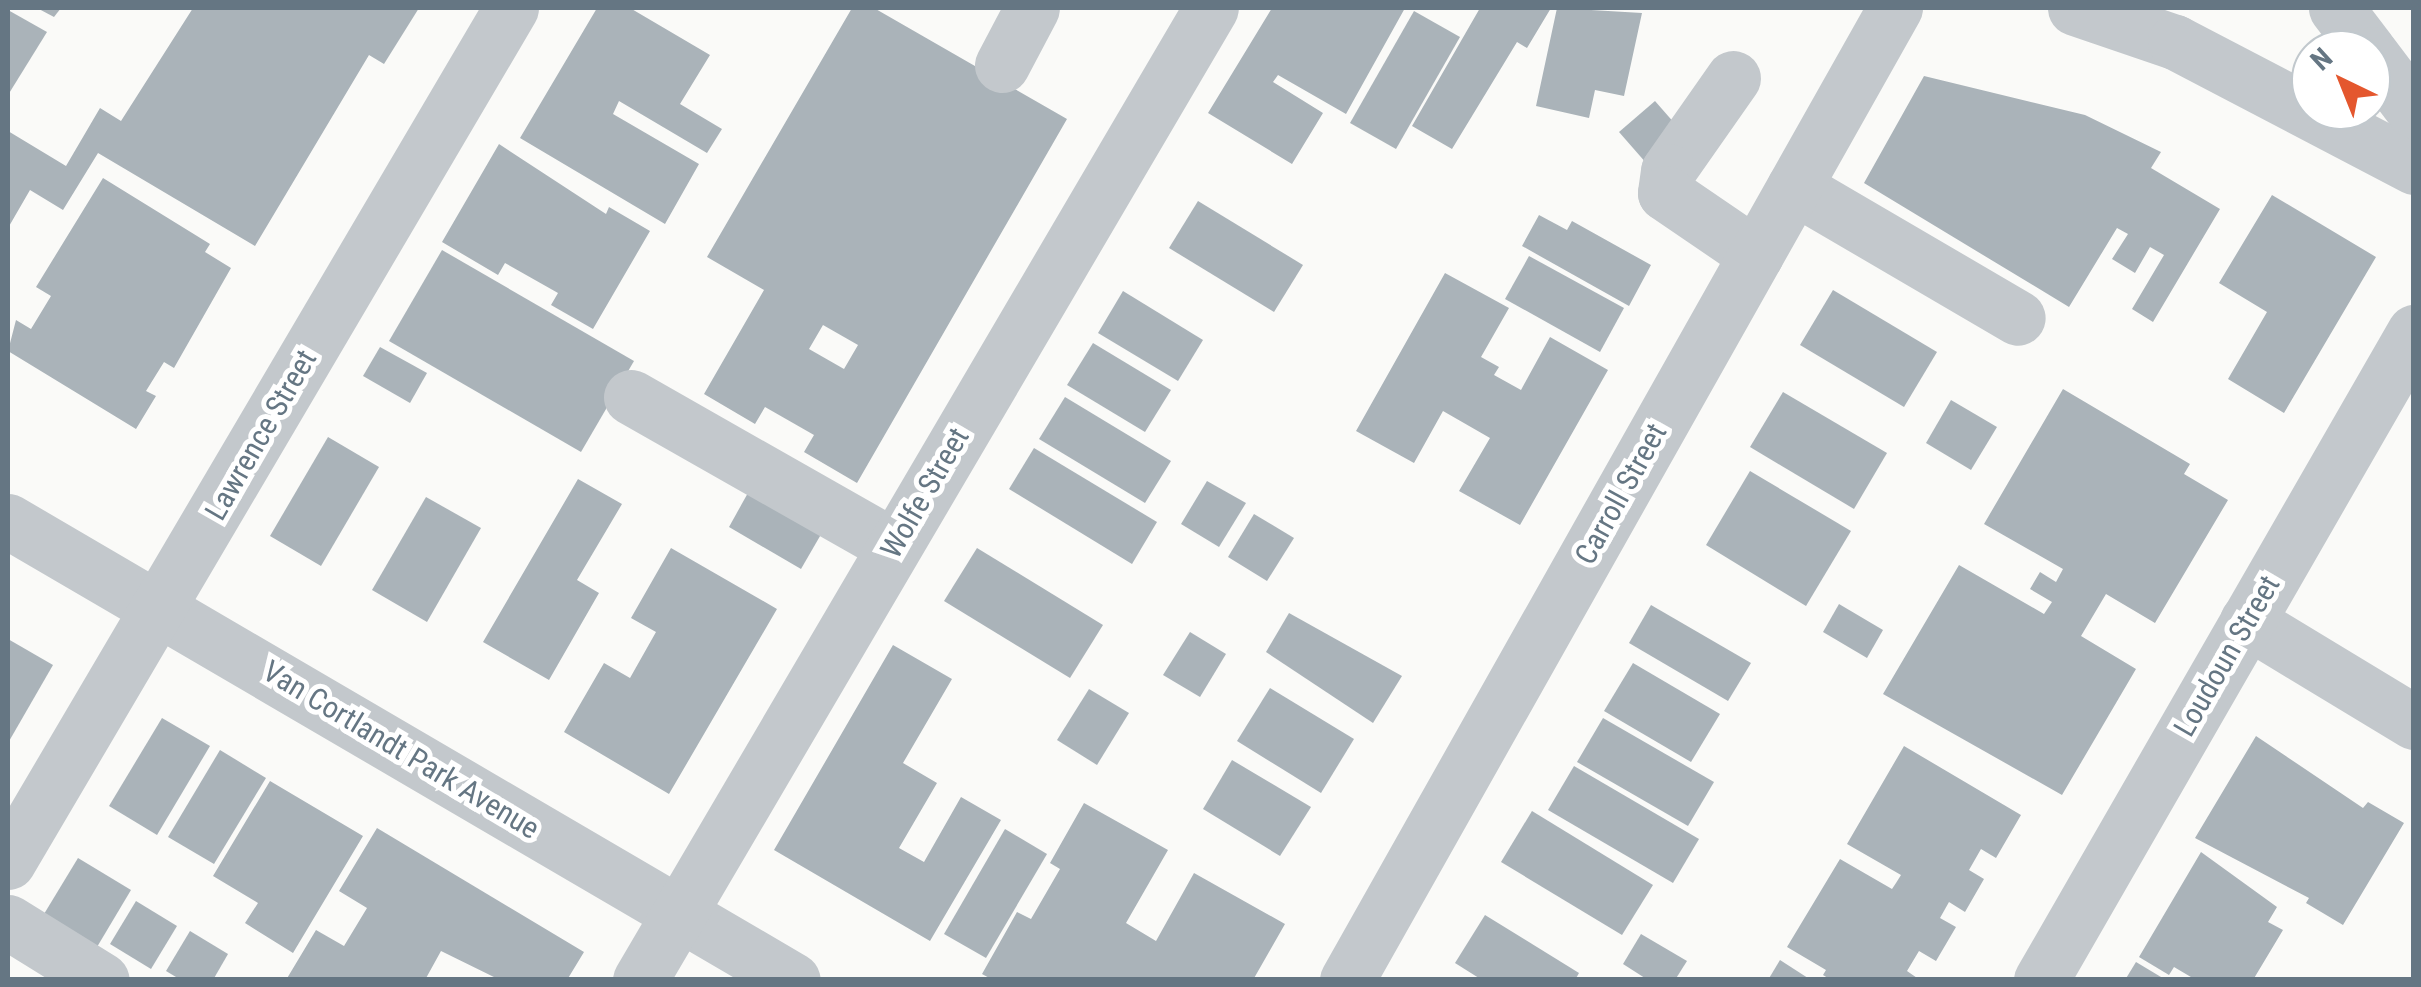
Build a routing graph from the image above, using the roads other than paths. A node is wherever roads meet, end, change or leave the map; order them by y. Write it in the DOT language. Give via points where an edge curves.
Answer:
graph roads {
  1 [pos="510,8"];
  2 [pos="1032,8"];
  3 [pos="1211,8"];
  4 [pos="1894,8"];
  5 [pos="2336,8"];
  6 [pos="2092,9"];
  7 [pos="2181,25"];
  8 [pos="2353,30"];
  9 [pos="1002,64"];
  10 [pos="1733,78"];
  11 [pos="2391,80"];
  12 [pos="2414,110"];
  13 [pos="2414,167"];
  14 [pos="1794,187"];
  15 [pos="1756,255"];
  16 [pos="2018,318"];
  17 [pos="2414,332"];
  18 [pos="631,396"];
  19 [pos="8,521"];
  20 [pos="893,546"];
  21 [pos="161,608"];
  22 [pos="2248,621"];
  23 [pos="2414,722"];
  24 [pos="8,862"];
  25 [pos="678,914"];
  26 [pos="8,922"];
  27 [pos="102,980"];
  28 [pos="640,980"];
  29 [pos="794,980"];
  30 [pos="1347,980"];
  31 [pos="2041,980"];
  1 -- 21 [label="street, Lawrence Street"];
  2 -- 9 [label="street"];
  3 -- 20 [label="street, Wolfe Street"];
  4 -- 14 [label="street, Carroll Street"];
  5 -- 8 [label="street"];
  6 -- 7 [label="street"];
  7 -- 13 [label="street"];
  10 -- 15 [label="street" via="1668,171 1665,193"];
  11 -- 12 [label="street"];
  14 -- 15 [label="street, Carroll Street"];
  14 -- 16 [label="street"];
  15 -- 30 [label="street, Carroll Street"];
  17 -- 22 [label="street, Loudoun Street"];
  18 -- 20 [label="street"];
  19 -- 21 [label="street, Van Cortlandt Park Avenue"];
  20 -- 25 [label="street, Wolfe Street"];
  21 -- 24 [label="street, Lawrence Street"];
  21 -- 25 [label="street, Van Cortlandt Park Avenue"];
  22 -- 23 [label="street"];
  22 -- 31 [label="street, Loudoun Street"];
  25 -- 28 [label="street, Wolfe Street"];
  25 -- 29 [label="street, Van Cortlandt Park Avenue"];
  26 -- 27 [label="street"];
}
